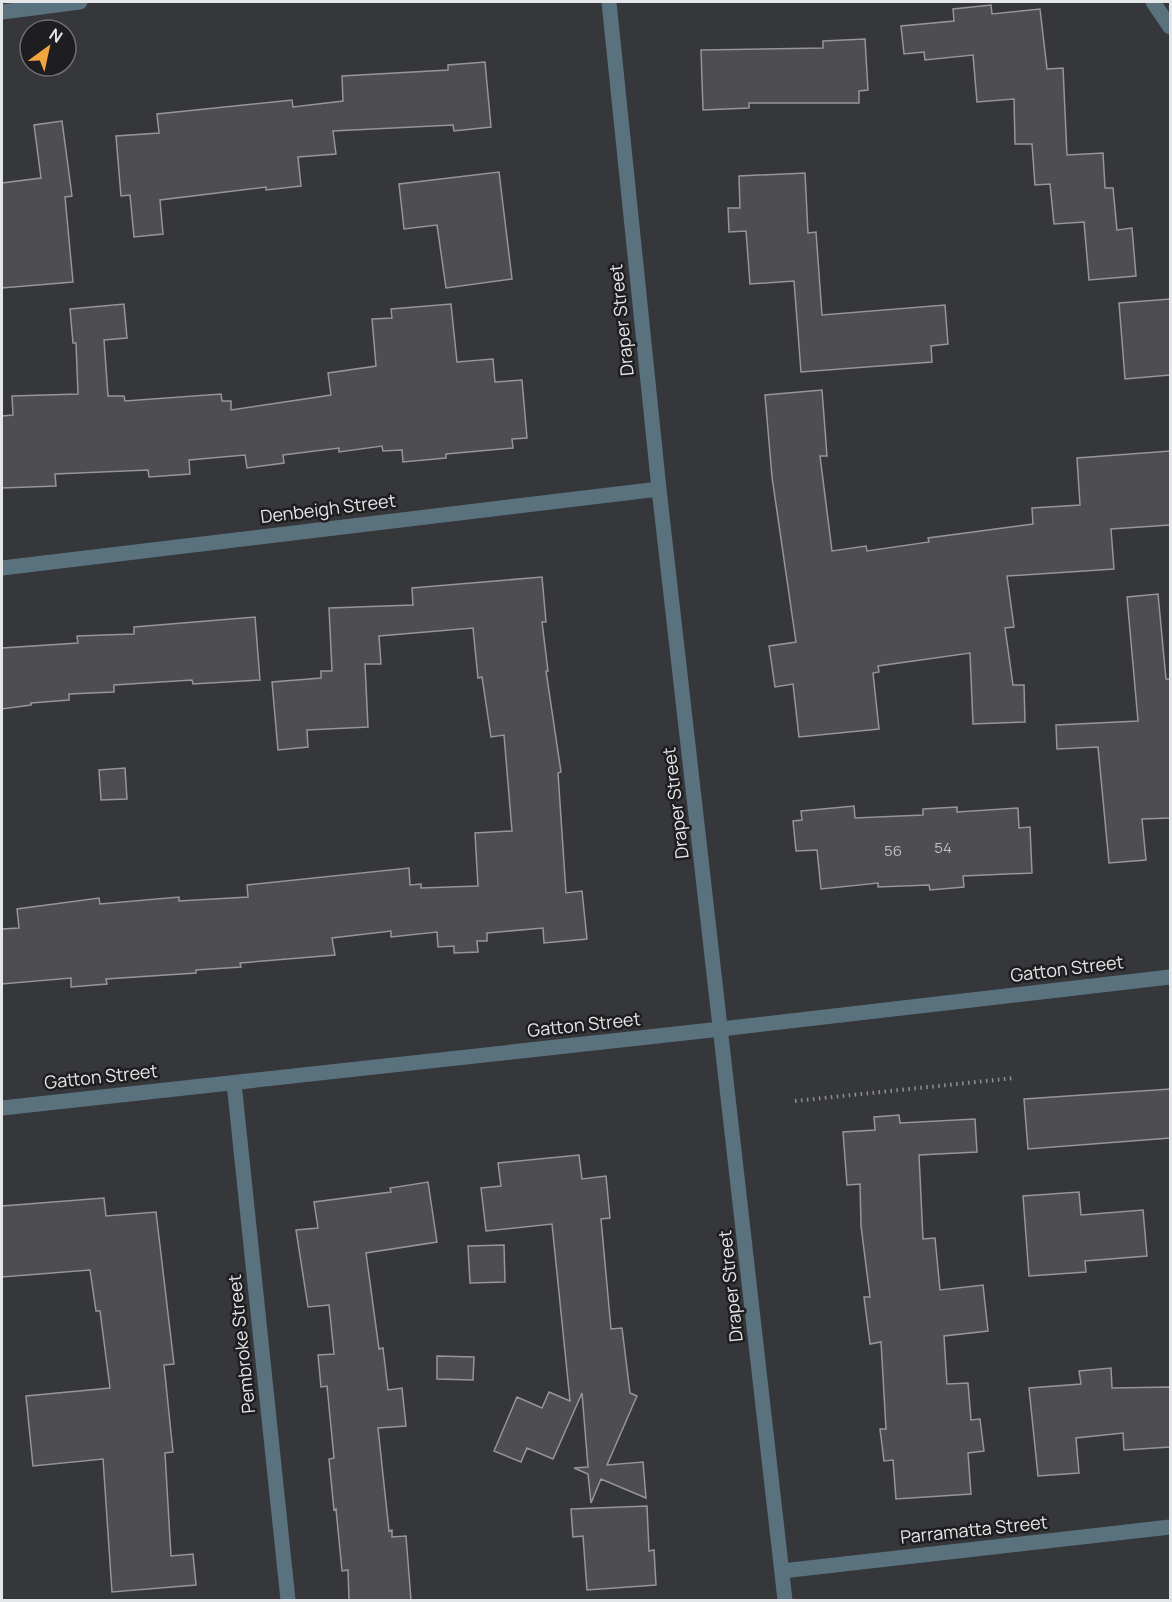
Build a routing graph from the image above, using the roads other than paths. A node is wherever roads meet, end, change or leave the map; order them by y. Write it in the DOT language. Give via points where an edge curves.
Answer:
graph roads {
  1 [pos="80,2"];
  2 [pos="609,2"];
  3 [pos="1153,2"];
  4 [pos="2,12"];
  5 [pos="1170,27"];
  6 [pos="659,489"];
  7 [pos="2,568"];
  8 [pos="1170,977"];
  9 [pos="721,1029"];
  10 [pos="234,1083"];
  11 [pos="2,1108"];
  12 [pos="1170,1527"];
  13 [pos="782,1571"];
  14 [pos="288,1600"];
  15 [pos="785,1600"];
  1 -- 4 [label="street"];
  2 -- 6 [label="street, Draper Street"];
  3 -- 5 [label="street"];
  6 -- 7 [label="street, Denbeigh Street"];
  6 -- 9 [label="street, Draper Street"];
  8 -- 9 [label="street, Gatton Street"];
  9 -- 10 [label="street, Gatton Street"];
  9 -- 13 [label="street, Draper Street"];
  10 -- 11 [label="street, Gatton Street"];
  10 -- 14 [label="street, Pembroke Street"];
  12 -- 13 [label="street, Parramatta Street"];
  13 -- 15 [label="street, Draper Street"];
}
